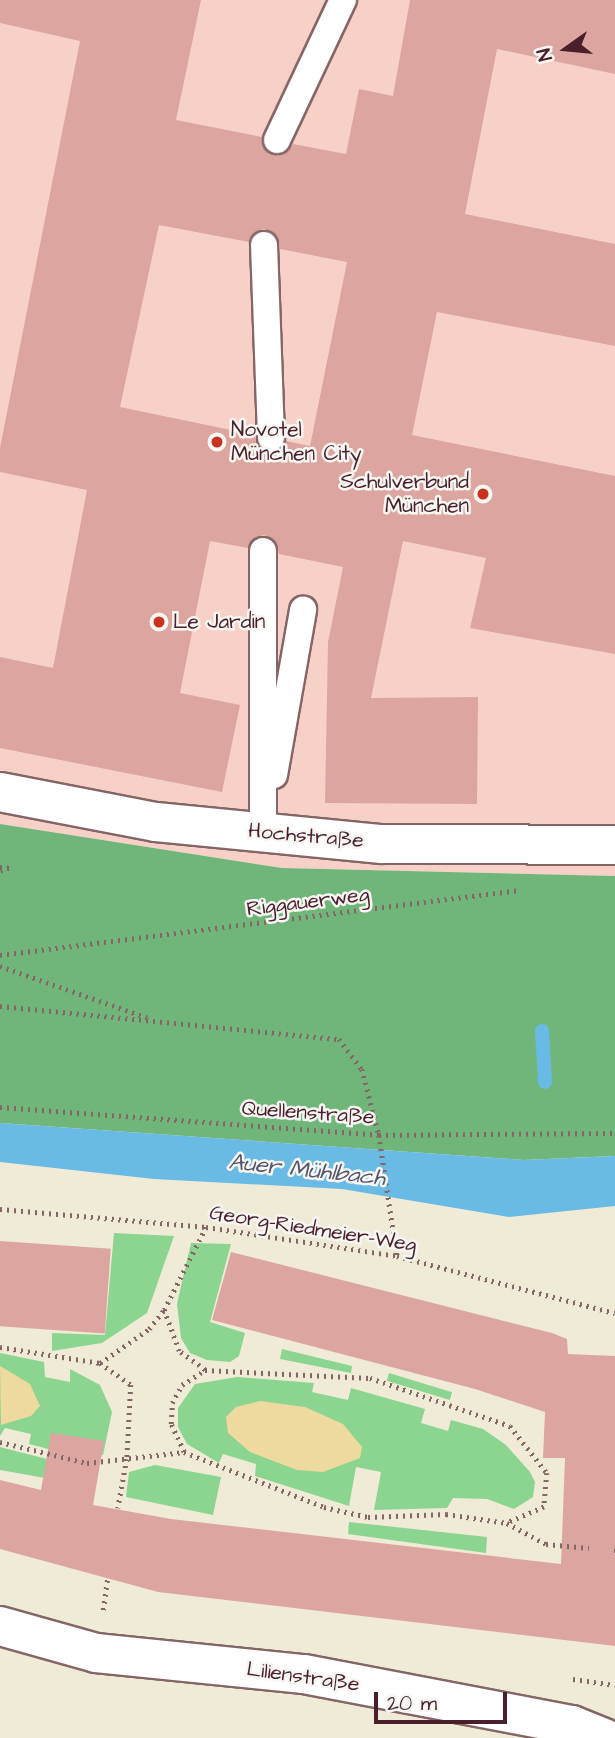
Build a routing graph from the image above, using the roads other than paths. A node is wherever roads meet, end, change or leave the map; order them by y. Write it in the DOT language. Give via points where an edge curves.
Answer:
graph roads {
  1 [pos="343,0"];
  2 [pos="277,141"];
  3 [pos="264,245"];
  4 [pos="271,438"];
  5 [pos="263,551"];
  6 [pos="303,610"];
  7 [pos="0,792"];
  8 [pos="263,832"];
  9 [pos="615,845"];
  10 [pos="0,1626"];
  11 [pos="605,1738"];
  1 -- 2 [label="lane"];
  3 -- 4 [label="lane"];
  5 -- 8 [label="lane"];
  6 -- 8 [label="lane"];
  7 -- 8 [label="street, Hochstraße" via="156,822"];
  8 -- 9 [label="street, Hochstraße" via="382,844"];
  10 -- 11 [label="street, Lilienstraße" via="96,1653 304,1674 572,1725"];
}
